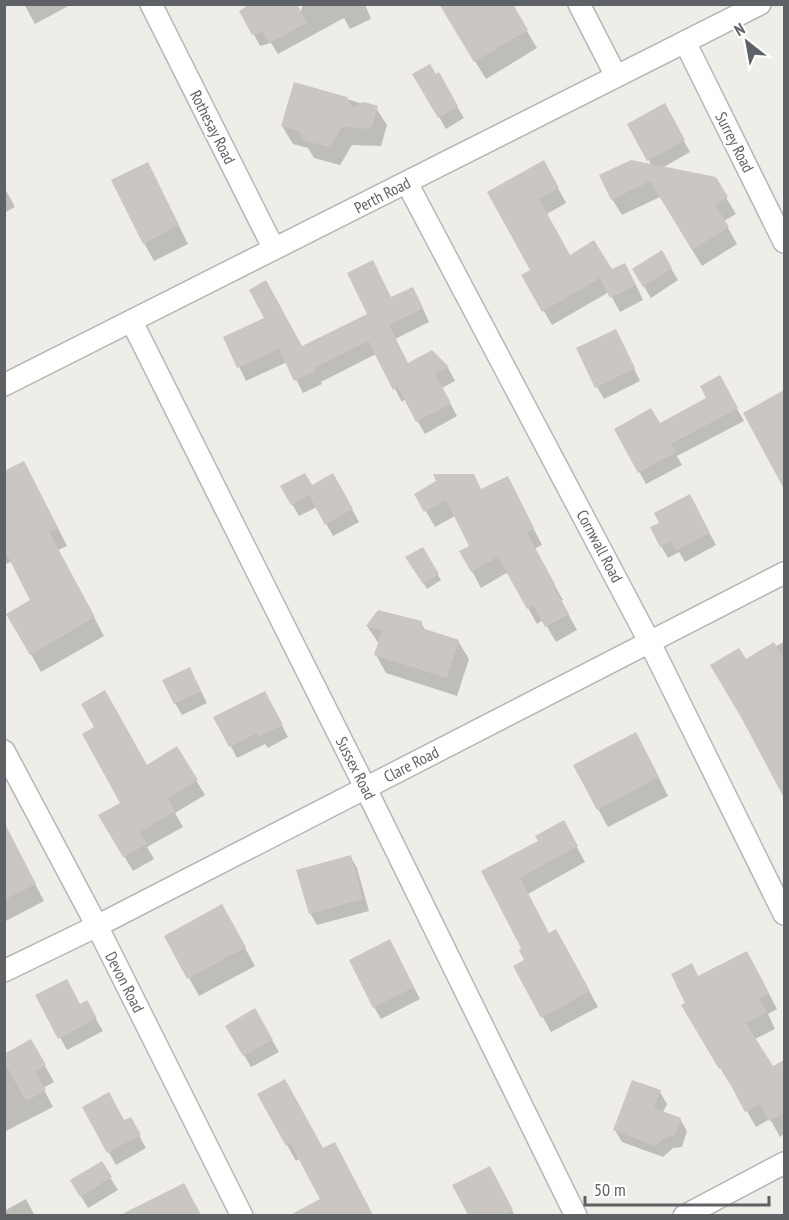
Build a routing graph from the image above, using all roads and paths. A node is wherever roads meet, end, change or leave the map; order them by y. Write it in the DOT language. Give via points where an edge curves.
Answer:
graph roads {
  1 [pos="151,4"];
  2 [pos="579,4"];
  3 [pos="760,4"];
  4 [pos="685,42"];
  5 [pos="616,76"];
  6 [pos="407,183"];
  7 [pos="784,242"];
  8 [pos="274,249"];
  9 [pos="132,322"];
  10 [pos="4,385"];
  11 [pos="784,573"];
  12 [pos="649,641"];
  13 [pos="4,751"];
  14 [pos="365,787"];
  15 [pos="784,914"];
  16 [pos="97,926"];
  17 [pos="4,971"];
  18 [pos="784,1163"];
  19 [pos="242,1215"];
  20 [pos="576,1215"];
  21 [pos="684,1215"];
  1 -- 8 [label="street, Rothesay Road"];
  2 -- 5 [label="street"];
  3 -- 4 [label="street, Perth Road"];
  4 -- 5 [label="street, Perth Road"];
  4 -- 7 [label="street, Surrey Road"];
  5 -- 6 [label="street, Perth Road"];
  6 -- 8 [label="street, Perth Road"];
  6 -- 12 [label="street, Cornwall Road"];
  8 -- 9 [label="street, Perth Road"];
  9 -- 10 [label="street, Perth Road"];
  9 -- 14 [label="street, Sussex Road"];
  11 -- 12 [label="street, Clare Road"];
  12 -- 14 [label="street, Clare Road"];
  12 -- 15 [label="street, Cornwall Road"];
  13 -- 16 [label="street, Devon Road"];
  14 -- 16 [label="street, Clare Road"];
  14 -- 20 [label="street, Sussex Road"];
  16 -- 17 [label="street, Clare Road"];
  16 -- 19 [label="street, Devon Road"];
  18 -- 21 [label="street"];
}
